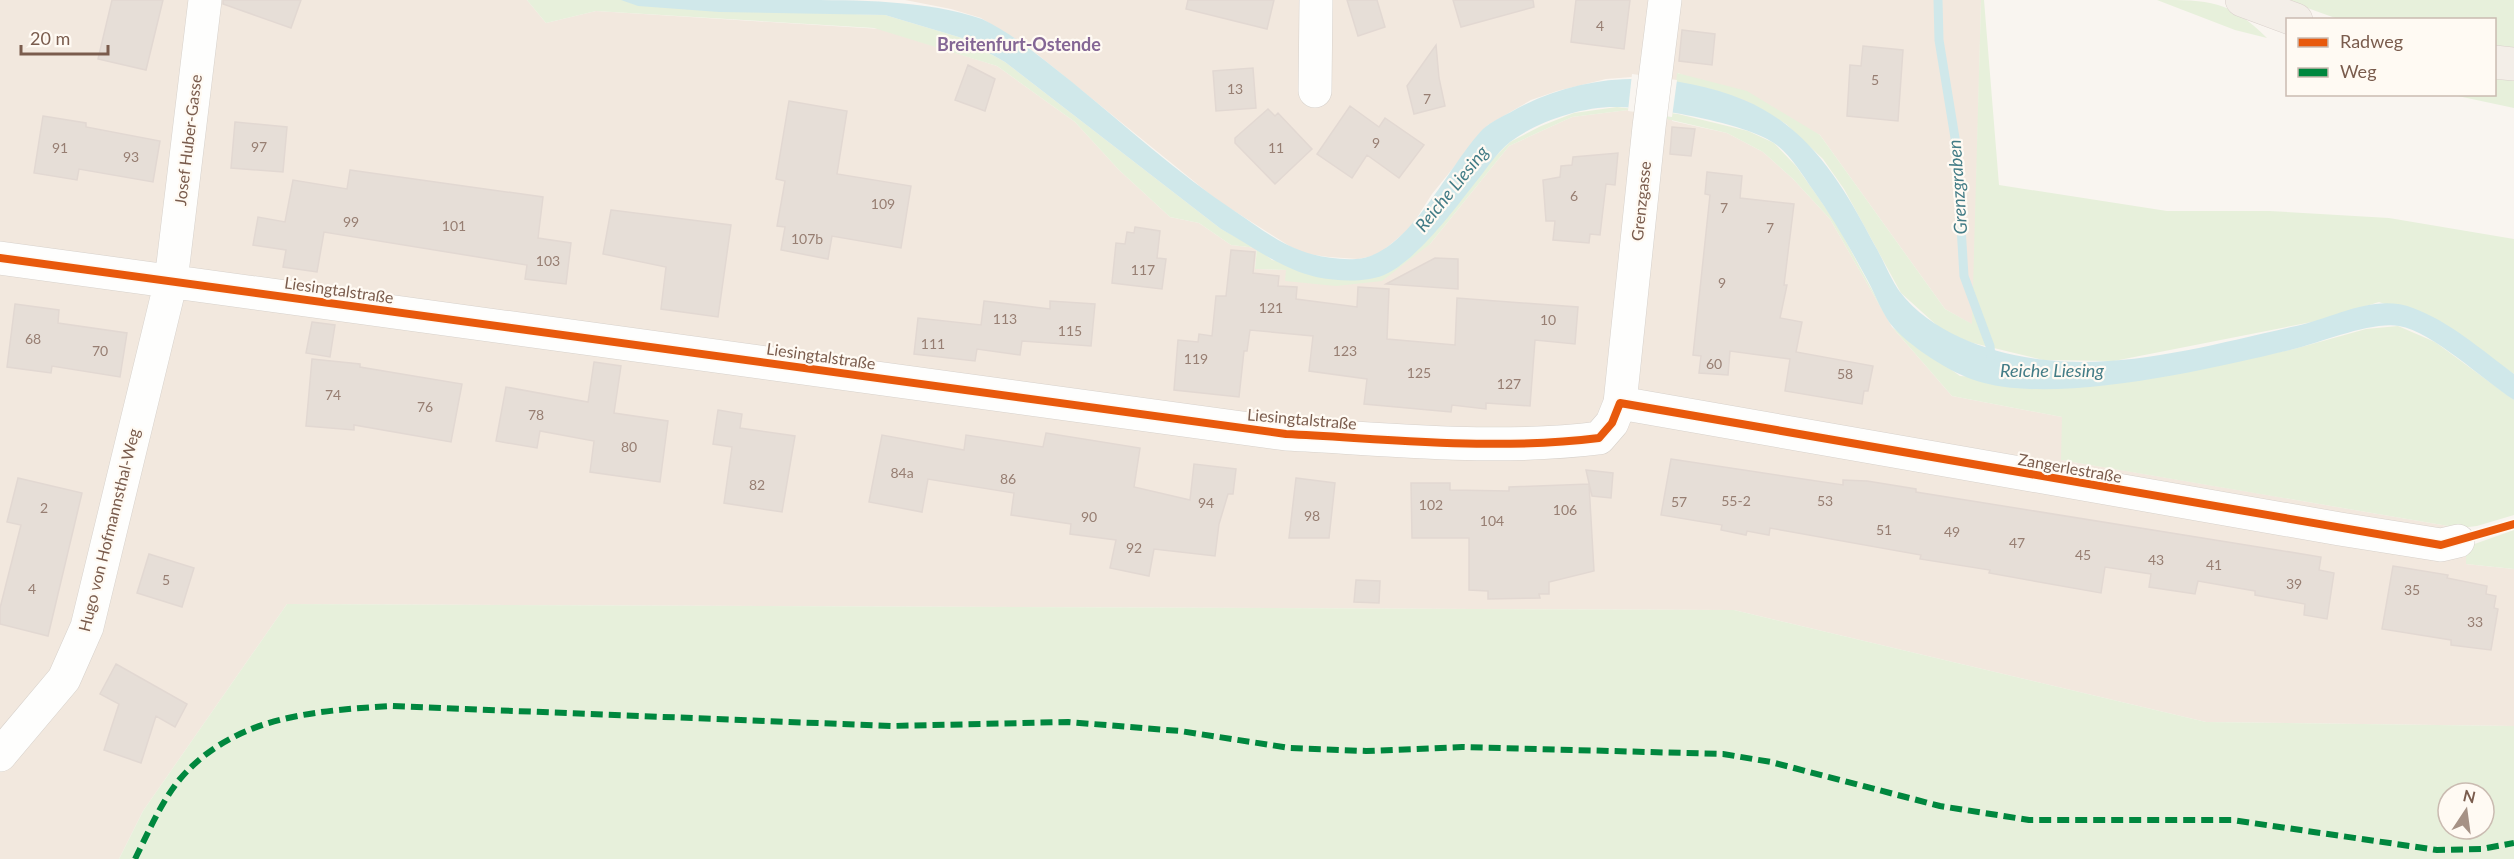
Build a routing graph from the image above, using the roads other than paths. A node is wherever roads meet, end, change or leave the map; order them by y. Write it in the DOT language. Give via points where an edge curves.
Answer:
graph roads {
  1 [pos="205,0"];
  2 [pos="1316,0"];
  3 [pos="1665,0"];
  4 [pos="2242,0"];
  5 [pos="2291,18"];
  6 [pos="2496,62"];
  7 [pos="2514,64"];
  8 [pos="1315,91"];
  9 [pos="0,258"];
  10 [pos="171,281"];
  11 [pos="1620,403"];
  12 [pos="2458,541"];
  13 [pos="0,756"];
  1 -- 10 [label="street, Josef Huber-Gasse"];
  2 -- 8 [label="street"];
  3 -- 11 [label="street, Grenzgasse"];
  4 -- 5 [label="main road"];
  6 -- 7 [label="main road"];
  9 -- 10 [label="street, Liesingtalstraße"];
  10 -- 11 [label="street, Liesingtalstraße" via="1286,434 1546,445 1599,438 1612,423"];
  10 -- 13 [label="street, Hugo von Hofmannsthal-Weg" via="87,627 64,679"];
  11 -- 12 [label="street, Zangerlestraße" via="2340,529 2441,544"];
}
